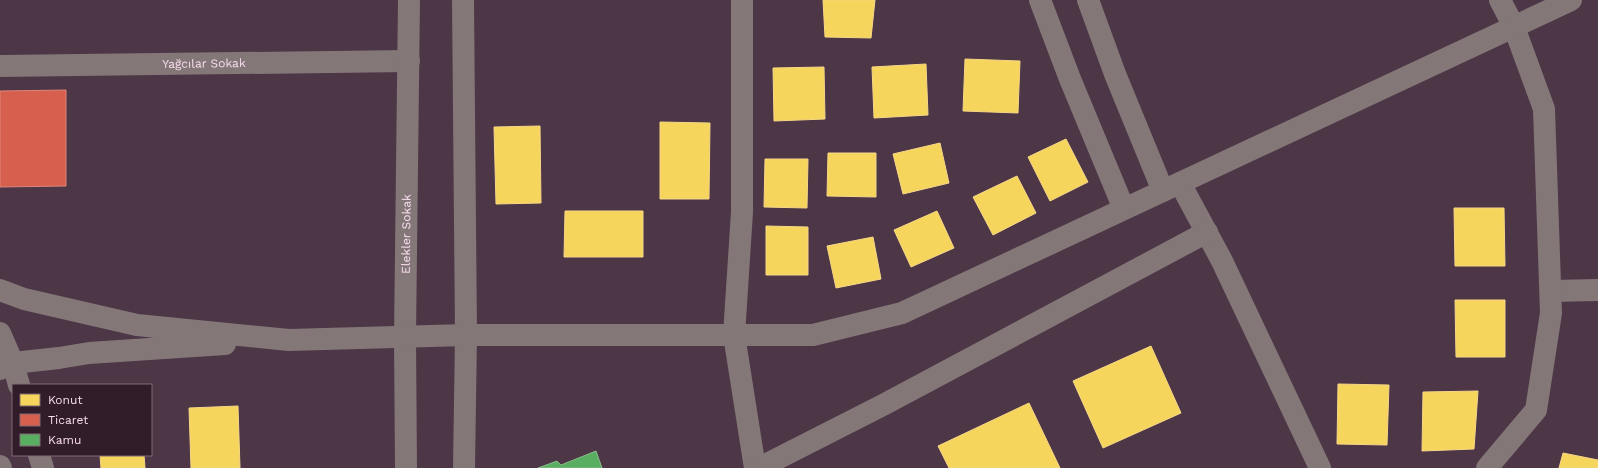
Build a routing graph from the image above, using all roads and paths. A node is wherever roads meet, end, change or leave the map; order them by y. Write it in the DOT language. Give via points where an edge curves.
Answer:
graph roads {
  1 [pos="409,0"];
  2 [pos="463,0"];
  3 [pos="742,0"];
  4 [pos="1040,0"];
  5 [pos="1088,0"];
  6 [pos="1500,0"];
  7 [pos="1571,0"];
  8 [pos="1514,27"];
  9 [pos="408,60"];
  10 [pos="0,66"];
  11 [pos="1172,187"];
  12 [pos="1124,209"];
  13 [pos="1207,232"];
  14 [pos="0,290"];
  15 [pos="1598,290"];
  16 [pos="1551,291"];
  17 [pos="0,333"];
  18 [pos="466,335"];
  19 [pos="734,335"];
  20 [pos="405,338"];
  21 [pos="290,340"];
  22 [pos="7,366"];
  23 [pos="18,384"];
  24 [pos="39,456"];
  25 [pos="43,468"];
  26 [pos="406,468"];
  27 [pos="464,468"];
  28 [pos="755,468"];
  29 [pos="759,468"];
  30 [pos="1320,468"];
  31 [pos="1487,468"];
  1 -- 9 [label="street, Elekler Sokak"];
  2 -- 18 [label="street"];
  3 -- 19 [label="street" via="742,212"];
  4 -- 12 [label="street"];
  5 -- 11 [label="street" via="1115,74"];
  6 -- 8 [label="street"];
  7 -- 8 [label="street"];
  8 -- 11 [label="street"];
  8 -- 16 [label="street" via="1544,109"];
  9 -- 10 [label="street, Yağcılar Sokak"];
  9 -- 20 [label="street, Elekler Sokak"];
  11 -- 12 [label="street"];
  11 -- 13 [label="street"];
  12 -- 19 [label="street" via="902,313 813,335"];
  13 -- 29 [label="street" via="883,405"];
  13 -- 30 [label="street"];
  14 -- 21 [label="street" via="24,299 137,325"];
  15 -- 16 [label="street"];
  16 -- 31 [label="street" via="1551,313 1536,410"];
  17 -- 22 [label="street"];
  18 -- 19 [label="street"];
  18 -- 20 [label="street"];
  18 -- 27 [label="street"];
  19 -- 28 [label="street"];
  20 -- 21 [label="street"];
  20 -- 26 [label="street, Elekler Sokak"];
  21 -- 22 [label="street" via="89,353"];
  22 -- 23 [label="street"];
  24 -- 25 [label="street"];
}
